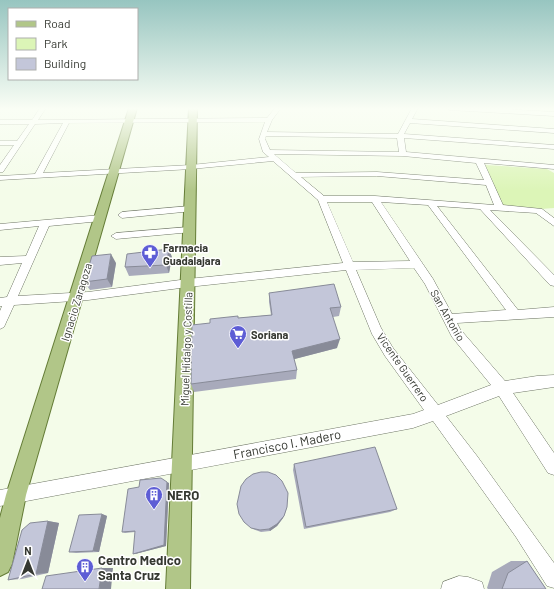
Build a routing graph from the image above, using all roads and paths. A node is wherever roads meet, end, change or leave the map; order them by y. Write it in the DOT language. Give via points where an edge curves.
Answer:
graph roads {
  1 [pos="25,135"];
  2 [pos="60,135"];
  3 [pos="125,135"];
  4 [pos="192,135"];
  5 [pos="263,135"];
  6 [pos="365,135"];
  7 [pos="538,135"];
  8 [pos="400,136"];
  9 [pos="0,143"];
  10 [pos="20,143"];
  11 [pos="554,146"];
  12 [pos="267,152"];
  13 [pos="403,154"];
  14 [pos="274,159"];
  15 [pos="479,160"];
  16 [pos="191,167"];
  17 [pos="552,167"];
  18 [pos="1,168"];
  19 [pos="114,171"];
  20 [pos="38,175"];
  21 [pos="295,175"];
  22 [pos="0,178"];
  23 [pos="488,183"];
  24 [pos="322,199"];
  25 [pos="375,199"];
  26 [pos="430,202"];
  27 [pos="484,207"];
  28 [pos="500,208"];
  29 [pos="190,209"];
  30 [pos="122,215"];
  31 [pos="101,218"];
  32 [pos="46,222"];
  33 [pos="554,223"];
  34 [pos="0,227"];
  35 [pos="189,230"];
  36 [pos="116,236"];
  37 [pos="30,259"];
  38 [pos="0,261"];
  39 [pos="417,264"];
  40 [pos="350,266"];
  41 [pos="188,282"];
  42 [pos="554,282"];
  43 [pos="77,297"];
  44 [pos="5,302"];
  45 [pos="554,312"];
  46 [pos="515,314"];
  47 [pos="448,319"];
  48 [pos="0,324"];
  49 [pos="554,381"];
  50 [pos="502,388"];
  51 [pos="436,413"];
  52 [pos="183,464"];
  53 [pos="554,467"];
  54 [pos="8,497"];
  55 [pos="0,564"];
  56 [pos="554,579"];
  57 [pos="178,589"];
  58 [pos="450,589"];
  59 [pos="475,589"];
  1 -- 10 [label="street"];
  2 -- 20 [label="street"];
  3 -- 19 [label="main road, Ignacio Zaragoza"];
  4 -- 16 [label="main road, Miguel Hidalgo y Costilla"];
  5 -- 12 [label="street"];
  6 -- 8 [label="street"];
  7 -- 11 [label="street"];
  8 -- 11 [label="street"];
  8 -- 13 [label="street"];
  9 -- 10 [label="street"];
  10 -- 18 [label="street"];
  12 -- 13 [label="street"];
  12 -- 14 [label="street, Vicente Guerrero"];
  13 -- 15 [label="street"];
  14 -- 16 [label="street"];
  14 -- 21 [label="street, Vicente Guerrero"];
  15 -- 17 [label="street"];
  15 -- 23 [label="street"];
  16 -- 19 [label="street"];
  16 -- 29 [label="main road, Miguel Hidalgo y Costilla"];
  19 -- 20 [label="street"];
  19 -- 31 [label="main road, Ignacio Zaragoza"];
  20 -- 22 [label="street"];
  21 -- 23 [label="street" via="377,174"];
  21 -- 24 [label="street, Vicente Guerrero"];
  23 -- 28 [label="street"];
  24 -- 25 [label="street"];
  24 -- 40 [label="street, Vicente Guerrero"];
  25 -- 26 [label="street"];
  25 -- 39 [label="street, San Antonio"];
  26 -- 27 [label="street"];
  26 -- 46 [label="street"];
  27 -- 28 [label="street"];
  27 -- 42 [label="street"];
  28 -- 33 [label="street" via="540,211"];
  29 -- 30 [label="street"];
  29 -- 35 [label="main road, Miguel Hidalgo y Costilla"];
  31 -- 32 [label="street"];
  31 -- 43 [label="main road, Ignacio Zaragoza"];
  32 -- 34 [label="street"];
  32 -- 37 [label="street"];
  35 -- 36 [label="street"];
  35 -- 41 [label="main road, Miguel Hidalgo y Costilla"];
  37 -- 38 [label="street"];
  37 -- 44 [label="street"];
  39 -- 40 [label="street"];
  39 -- 47 [label="street, San Antonio"];
  40 -- 41 [label="street"];
  40 -- 51 [label="street, Vicente Guerrero" via="379,335"];
  41 -- 43 [label="street"];
  41 -- 52 [label="main road, Miguel Hidalgo y Costilla"];
  43 -- 44 [label="street"];
  43 -- 54 [label="main road, Ignacio Zaragoza"];
  44 -- 48 [label="street"];
  45 -- 46 [label="street"];
  46 -- 47 [label="street"];
  47 -- 50 [label="street, San Antonio" via="465,345"];
  49 -- 50 [label="street, Francisco I. Madero"];
  50 -- 51 [label="street, Francisco I. Madero"];
  50 -- 53 [label="street, San Antonio"];
  51 -- 52 [label="street, Francisco I. Madero" via="413,421"];
  51 -- 56 [label="street, Vicente Guerrero"];
  52 -- 54 [label="street, Francisco I. Madero"];
  52 -- 57 [label="main road, Miguel Hidalgo y Costilla"];
  54 -- 55 [label="main road, Ignacio Zaragoza"];
  58 -- 59 [label="street" via="465,585"];
}
